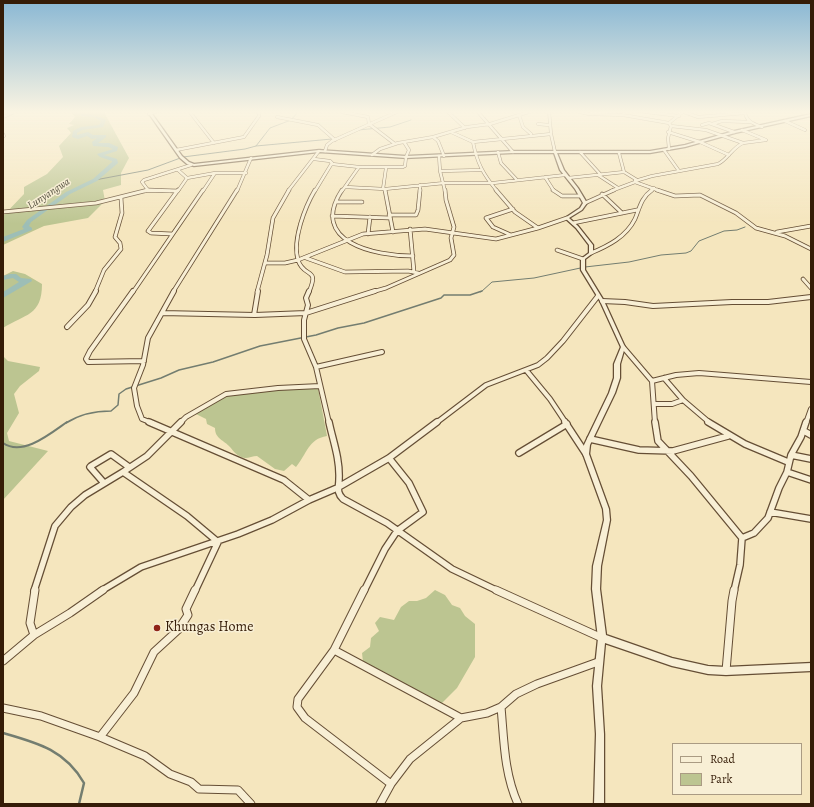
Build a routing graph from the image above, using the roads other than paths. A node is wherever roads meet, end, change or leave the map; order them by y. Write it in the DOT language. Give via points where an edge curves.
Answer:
graph roads {
  1 [pos="183,149"];
  2 [pos="381,149"];
  3 [pos="407,149"];
  4 [pos="441,149"];
  5 [pos="473,149"];
  6 [pos="510,149"];
  7 [pos="554,149"];
  8 [pos="669,149"];
  9 [pos="715,149"];
  10 [pos="733,149"];
  11 [pos="176,150"];
  12 [pos="664,150"];
  13 [pos="319,151"];
  14 [pos="326,151"];
  15 [pos="498,152"];
  16 [pos="513,152"];
  17 [pos="555,152"];
  18 [pos="580,152"];
  19 [pos="474,153"];
  20 [pos="619,153"];
  21 [pos="372,155"];
  22 [pos="729,155"];
  23 [pos="439,156"];
  24 [pos="444,156"];
  25 [pos="406,157"];
  26 [pos="251,158"];
  27 [pos="314,159"];
  28 [pos="332,164"];
  29 [pos="191,165"];
  30 [pos="359,167"];
  31 [pos="386,168"];
  32 [pos="178,170"];
  33 [pos="481,170"];
  34 [pos="440,171"];
  35 [pos="679,171"];
  36 [pos="624,172"];
  37 [pos="215,173"];
  38 [pos="246,173"];
  39 [pos="565,175"];
  40 [pos="600,175"];
  41 [pos="545,177"];
  42 [pos="187,178"];
  43 [pos="568,178"];
  44 [pos="517,180"];
  45 [pos="636,181"];
  46 [pos="444,183"];
  47 [pos="490,183"];
  48 [pos="420,185"];
  49 [pos="345,187"];
  50 [pos="618,188"];
  51 [pos="654,188"];
  52 [pos="384,189"];
  53 [pos="148,190"];
  54 [pos="176,191"];
  55 [pos="602,194"];
  56 [pos="580,196"];
  57 [pos="121,198"];
  58 [pos="336,202"];
  59 [pos="362,202"];
  60 [pos="585,203"];
  61 [pos="513,209"];
  62 [pos="637,210"];
  63 [pos="3,212"];
  64 [pos="622,213"];
  65 [pos="332,216"];
  66 [pos="390,217"];
  67 [pos="370,218"];
  68 [pos="566,218"];
  69 [pos="573,223"];
  70 [pos="811,226"];
  71 [pos="538,228"];
  72 [pos="410,229"];
  73 [pos="393,232"];
  74 [pos="452,232"];
  75 [pos="774,233"];
  76 [pos="172,234"];
  77 [pos="368,234"];
  78 [pos="513,235"];
  79 [pos="346,240"];
  80 [pos="811,249"];
  81 [pos="557,250"];
  82 [pos="591,253"];
  83 [pos="413,256"];
  84 [pos="306,258"];
  85 [pos="583,258"];
  86 [pos="298,260"];
  87 [pos="265,263"];
  88 [pos="416,273"];
  89 [pos="803,279"];
  90 [pos="811,288"];
  91 [pos="598,296"];
  92 [pos="811,297"];
  93 [pos="602,301"];
  94 [pos="162,313"];
  95 [pos="306,313"];
  96 [pos="254,315"];
  97 [pos="67,328"];
  98 [pos="623,346"];
  99 [pos="382,352"];
  100 [pos="144,361"];
  101 [pos="316,367"];
  102 [pos="526,370"];
  103 [pos="664,378"];
  104 [pos="652,381"];
  105 [pos="811,382"];
  106 [pos="320,386"];
  107 [pos="683,400"];
  108 [pos="654,404"];
  109 [pos="811,409"];
  110 [pos="566,424"];
  111 [pos="172,431"];
  112 [pos="804,431"];
  113 [pos="811,435"];
  114 [pos="728,436"];
  115 [pos="590,438"];
  116 [pos="668,451"];
  117 [pos="519,453"];
  118 [pos="586,454"];
  119 [pos="791,455"];
  120 [pos="389,458"];
  121 [pos="811,459"];
  122 [pos="788,462"];
  123 [pos="129,468"];
  124 [pos="123,472"];
  125 [pos="787,472"];
  126 [pos="811,480"];
  127 [pos="104,483"];
  128 [pos="337,488"];
  129 [pos="309,500"];
  130 [pos="770,512"];
  131 [pos="811,519"];
  132 [pos="397,531"];
  133 [pos="742,538"];
  134 [pos="218,542"];
  135 [pos="34,635"];
  136 [pos="602,638"];
  137 [pos="334,650"];
  138 [pos="3,661"];
  139 [pos="598,662"];
  140 [pos="811,667"];
  141 [pos="726,671"];
  142 [pos="501,707"];
  143 [pos="3,708"];
  144 [pos="461,718"];
  145 [pos="100,737"];
  146 [pos="391,784"];
  147 [pos="251,804"];
  148 [pos="380,804"];
  149 [pos="518,804"];
  150 [pos="599,804"];
  1 -- 11 [label="street"];
  2 -- 21 [label="street"];
  3 -- 25 [label="street"];
  4 -- 24 [label="street"];
  5 -- 19 [label="street"];
  6 -- 16 [label="street"];
  7 -- 17 [label="street"];
  8 -- 12 [label="street"];
  9 -- 22 [label="street"];
  10 -- 22 [label="street"];
  11 -- 29 [label="street" via="186,163"];
  12 -- 20 [label="street"];
  12 -- 35 [label="street"];
  13 -- 14 [label="street"];
  13 -- 26 [label="street"];
  13 -- 27 [label="street"];
  14 -- 21 [label="street"];
  15 -- 16 [label="street"];
  15 -- 19 [label="street"];
  15 -- 44 [label="street" via="501,163"];
  16 -- 17 [label="street"];
  17 -- 18 [label="street"];
  17 -- 39 [label="street"];
  18 -- 20 [label="street"];
  18 -- 40 [label="street"];
  19 -- 24 [label="street"];
  19 -- 33 [label="street"];
  20 -- 36 [label="street"];
  21 -- 25 [label="street"];
  22 -- 35 [label="street" via="718,164"];
  23 -- 24 [label="street"];
  23 -- 25 [label="street"];
  23 -- 34 [label="street"];
  25 -- 31 [label="street" via="405,166"];
  26 -- 29 [label="street"];
  26 -- 38 [label="street"];
  27 -- 28 [label="street" via="330,161"];
  27 -- 87 [label="street" via="292,184 276,212"];
  28 -- 30 [label="street"];
  28 -- 86 [label="street" via="303,214 297,248"];
  29 -- 32 [label="street"];
  30 -- 31 [label="street"];
  30 -- 49 [label="street"];
  31 -- 52 [label="street"];
  32 -- 42 [label="street"];
  32 -- 53 [label="street" via="144,180 142,182"];
  33 -- 34 [label="street"];
  33 -- 47 [label="street"];
  34 -- 46 [label="street"];
  35 -- 45 [label="street"];
  36 -- 40 [label="street"];
  36 -- 45 [label="street"];
  37 -- 38 [label="street"];
  37 -- 42 [label="street"];
  37 -- 76 [label="street"];
  38 -- 94 [label="street"];
  39 -- 41 [label="street"];
  39 -- 43 [label="street"];
  40 -- 43 [label="street"];
  40 -- 50 [label="street"];
  41 -- 44 [label="street"];
  41 -- 56 [label="street" via="558,196"];
  42 -- 54 [label="street"];
  43 -- 56 [label="street"];
  44 -- 47 [label="street"];
  45 -- 50 [label="street"];
  45 -- 51 [label="street"];
  46 -- 47 [label="street"];
  46 -- 48 [label="street"];
  46 -- 74 [label="street" via="454,227"];
  47 -- 61 [label="street"];
  48 -- 52 [label="street"];
  48 -- 66 [label="street" via="416,215"];
  49 -- 52 [label="street"];
  49 -- 58 [label="street"];
  50 -- 55 [label="street"];
  51 -- 62 [label="street" via="645,195"];
  51 -- 75 [label="street" via="675,196 700,195 736,213 756,228"];
  52 -- 66 [label="street"];
  53 -- 54 [label="street"];
  53 -- 57 [label="street"];
  54 -- 76 [label="street" via="148,231"];
  55 -- 60 [label="street"];
  55 -- 64 [label="street"];
  56 -- 60 [label="street"];
  57 -- 63 [label="street" via="96,203"];
  57 -- 97 [label="street" via="121,222 115,237 121,249 104,270 88,305"];
  58 -- 59 [label="street"];
  58 -- 65 [label="street"];
  60 -- 68 [label="street" via="581,210"];
  61 -- 71 [label="street"];
  61 -- 78 [label="street" via="486,219 494,228"];
  62 -- 64 [label="street"];
  62 -- 82 [label="street" via="634,221 622,236"];
  64 -- 69 [label="street"];
  65 -- 67 [label="street"];
  65 -- 79 [label="street"];
  66 -- 67 [label="street"];
  66 -- 73 [label="street"];
  67 -- 77 [label="street"];
  68 -- 69 [label="street"];
  68 -- 71 [label="street"];
  69 -- 82 [label="street" via="590,243"];
  70 -- 75 [label="street"];
  71 -- 78 [label="street"];
  72 -- 73 [label="street"];
  72 -- 74 [label="street"];
  72 -- 83 [label="street"];
  73 -- 77 [label="street"];
  74 -- 78 [label="street" via="491,239"];
  74 -- 88 [label="street" via="453,258"];
  75 -- 80 [label="street"];
  76 -- 100 [label="street" via="86,359 88,362"];
  77 -- 79 [label="street"];
  79 -- 83 [label="street" via="384,255"];
  79 -- 84 [label="street"];
  81 -- 85 [label="street"];
  82 -- 85 [label="street"];
  83 -- 88 [label="street"];
  84 -- 86 [label="street"];
  84 -- 88 [label="street" via="345,272"];
  85 -- 91 [label="street" via="582,269"];
  86 -- 87 [label="street"];
  86 -- 95 [label="street" via="302,268 314,276 306,298"];
  87 -- 96 [label="street"];
  88 -- 95 [label="street" via="386,288"];
  89 -- 90 [label="street"];
  91 -- 93 [label="street"];
  91 -- 102 [label="street" via="555,351 538,366"];
  92 -- 93 [label="street" via="768,302 653,306"];
  93 -- 98 [label="street"];
  94 -- 96 [label="street"];
  94 -- 100 [label="street" via="148,338"];
  95 -- 96 [label="street"];
  95 -- 101 [label="street" via="304,338"];
  98 -- 104 [label="street"];
  98 -- 115 [label="street" via="612,393"];
  99 -- 101 [label="street"];
  100 -- 111 [label="street" via="134,387 140,417"];
  101 -- 106 [label="street"];
  102 -- 110 [label="street" via="550,399"];
  102 -- 120 [label="street" via="486,385"];
  103 -- 104 [label="street"];
  103 -- 105 [label="street" via="699,373"];
  103 -- 107 [label="street"];
  104 -- 108 [label="street"];
  106 -- 111 [label="street" via="228,394 186,417"];
  106 -- 128 [label="street" via="338,460"];
  107 -- 108 [label="street" via="672,404"];
  107 -- 114 [label="street" via="697,415"];
  108 -- 116 [label="street" via="658,441"];
  109 -- 112 [label="street"];
  110 -- 117 [label="street"];
  110 -- 118 [label="street"];
  111 -- 123 [label="street" via="159,446"];
  111 -- 129 [label="street" via="228,458 284,480"];
  112 -- 113 [label="street"];
  112 -- 119 [label="street"];
  114 -- 116 [label="street"];
  114 -- 122 [label="street"];
  115 -- 116 [label="street" via="639,450"];
  115 -- 118 [label="street"];
  116 -- 133 [label="street"];
  118 -- 136 [label="street" via="607,516 597,566 596,588"];
  119 -- 121 [label="street"];
  119 -- 122 [label="street"];
  120 -- 128 [label="street"];
  120 -- 132 [label="street" via="402,472 422,512"];
  122 -- 125 [label="street"];
  123 -- 124 [label="street"];
  123 -- 127 [label="street" via="110,454 90,468"];
  124 -- 127 [label="street"];
  124 -- 134 [label="street" via="187,516"];
  125 -- 126 [label="street"];
  125 -- 130 [label="street"];
  127 -- 135 [label="street" via="71,507 55,526 35,587 30,623"];
  128 -- 129 [label="street"];
  128 -- 132 [label="street" via="343,499"];
  129 -- 134 [label="street" via="272,520"];
  130 -- 131 [label="street"];
  130 -- 133 [label="street" via="756,531"];
  132 -- 136 [label="street" via="452,569"];
  132 -- 137 [label="street" via="369,578"];
  133 -- 141 [label="street" via="740,565 732,601"];
  134 -- 135 [label="street" via="141,567"];
  134 -- 145 [label="street" via="186,609 188,616 185,622 156,650 134,694"];
  135 -- 138 [label="street"];
  136 -- 139 [label="street"];
  136 -- 141 [label="street" via="672,662"];
  137 -- 144 [label="street"];
  137 -- 146 [label="street" via="298,699 296,709"];
  139 -- 142 [label="street" via="516,694"];
  139 -- 150 [label="street"];
  140 -- 141 [label="street"];
  142 -- 144 [label="street" via="487,713"];
  142 -- 149 [label="street" via="507,772"];
  143 -- 145 [label="street" via="41,716"];
  144 -- 146 [label="street" via="416,752"];
  145 -- 147 [label="street" via="145,756 170,774 191,782 199,789 238,790"];
  146 -- 148 [label="street"];
}
